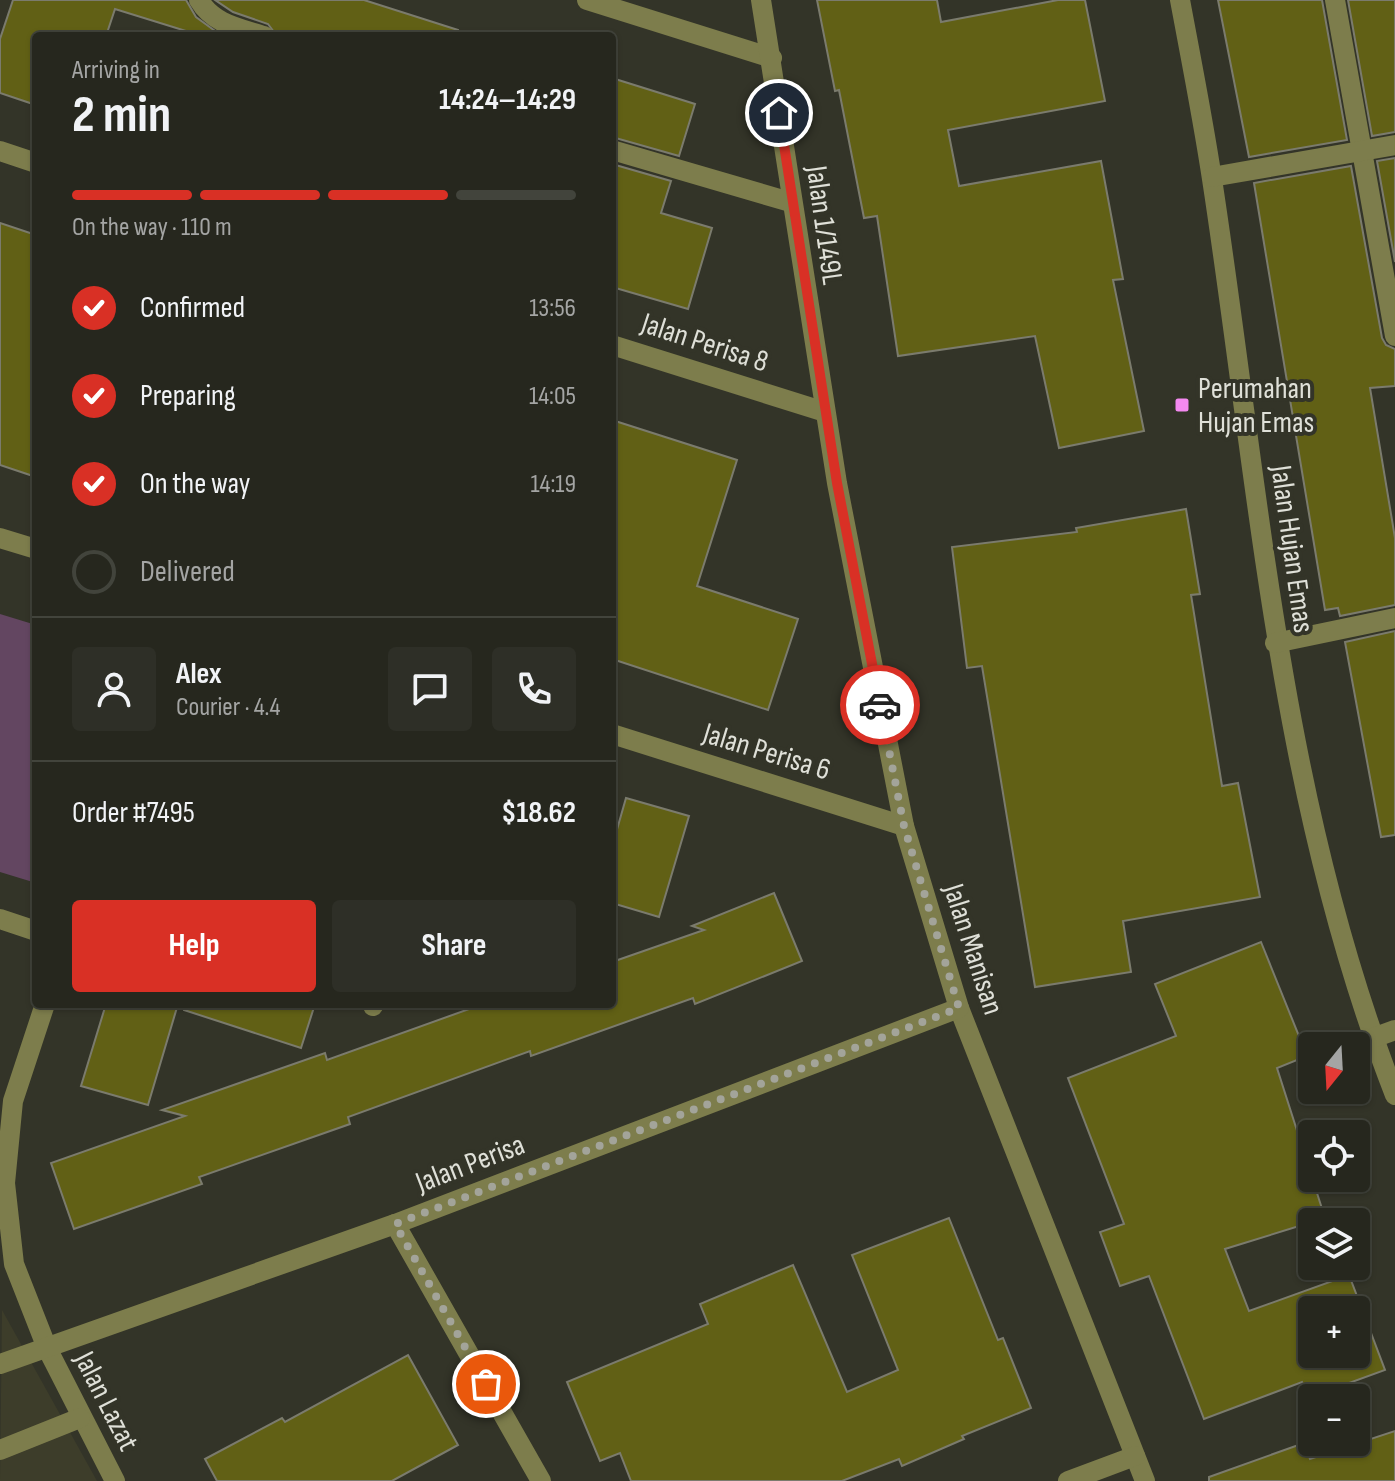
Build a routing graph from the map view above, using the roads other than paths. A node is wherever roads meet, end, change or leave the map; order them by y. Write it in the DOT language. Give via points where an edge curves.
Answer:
graph roads {
  1 [pos="199,0"];
  2 [pos="587,0"];
  3 [pos="761,0"];
  4 [pos="1180,0"];
  5 [pos="1335,0"];
  6 [pos="252,32"];
  7 [pos="772,58"];
  8 [pos="1395,145"];
  9 [pos="0,151"];
  10 [pos="616,151"];
  11 [pos="1362,151"];
  12 [pos="32,162"];
  13 [pos="1212,177"];
  14 [pos="790,202"];
  15 [pos="1395,336"];
  16 [pos="616,346"];
  17 [pos="825,412"];
  18 [pos="0,538"];
  19 [pos="32,548"];
  20 [pos="1395,618"];
  21 [pos="1275,643"];
  22 [pos="616,735"];
  23 [pos="904,826"];
  24 [pos="0,919"];
  25 [pos="32,930"];
  26 [pos="44,1008"];
  27 [pos="959,1008"];
  28 [pos="1395,1030"];
  29 [pos="1373,1038"];
  30 [pos="1395,1095"];
  31 [pos="395,1224"];
  32 [pos="47,1348"];
  33 [pos="0,1364"];
  34 [pos="80,1418"];
  35 [pos="0,1450"];
  36 [pos="1135,1456"];
  37 [pos="115,1481"];
  38 [pos="541,1481"];
  39 [pos="1068,1481"];
  40 [pos="1145,1481"];
  1 -- 6 [label="street" via="208,14"];
  2 -- 7 [label="street"];
  3 -- 7 [label="street, Jalan 1/149L"];
  4 -- 13 [label="street, Jalan Hujan Emas"];
  5 -- 11 [label="street"];
  7 -- 14 [label="street, Jalan 1/149L"];
  8 -- 11 [label="street"];
  9 -- 12 [label="street"];
  10 -- 14 [label="street"];
  11 -- 13 [label="street"];
  11 -- 15 [label="street"];
  13 -- 21 [label="street, Jalan Hujan Emas"];
  14 -- 17 [label="street, Jalan 1/149L"];
  16 -- 17 [label="street, Jalan Perisa 8"];
  17 -- 23 [label="street, Jalan Manisan"];
  18 -- 19 [label="street"];
  20 -- 21 [label="street"];
  21 -- 29 [label="street, Jalan Hujan Emas" via="1324,877"];
  22 -- 23 [label="street, Jalan Perisa 6"];
  23 -- 27 [label="street, Jalan Manisan"];
  24 -- 25 [label="street"];
  26 -- 32 [label="street, Jalan Lazat" via="13,1101 5,1183 14,1264"];
  27 -- 31 [label="street, Jalan Perisa"];
  27 -- 36 [label="street, Jalan Manisan"];
  28 -- 29 [label="street"];
  29 -- 30 [label="street, Jalan Hujan Emas"];
  31 -- 32 [label="street, Jalan Perisa"];
  31 -- 38 [label="street"];
  32 -- 33 [label="street, Jalan Perisa"];
  32 -- 34 [label="street, Jalan Lazat"];
  34 -- 35 [label="street"];
  34 -- 37 [label="street, Jalan Lazat"];
  36 -- 39 [label="street"];
  36 -- 40 [label="street, Jalan Manisan"];
}
